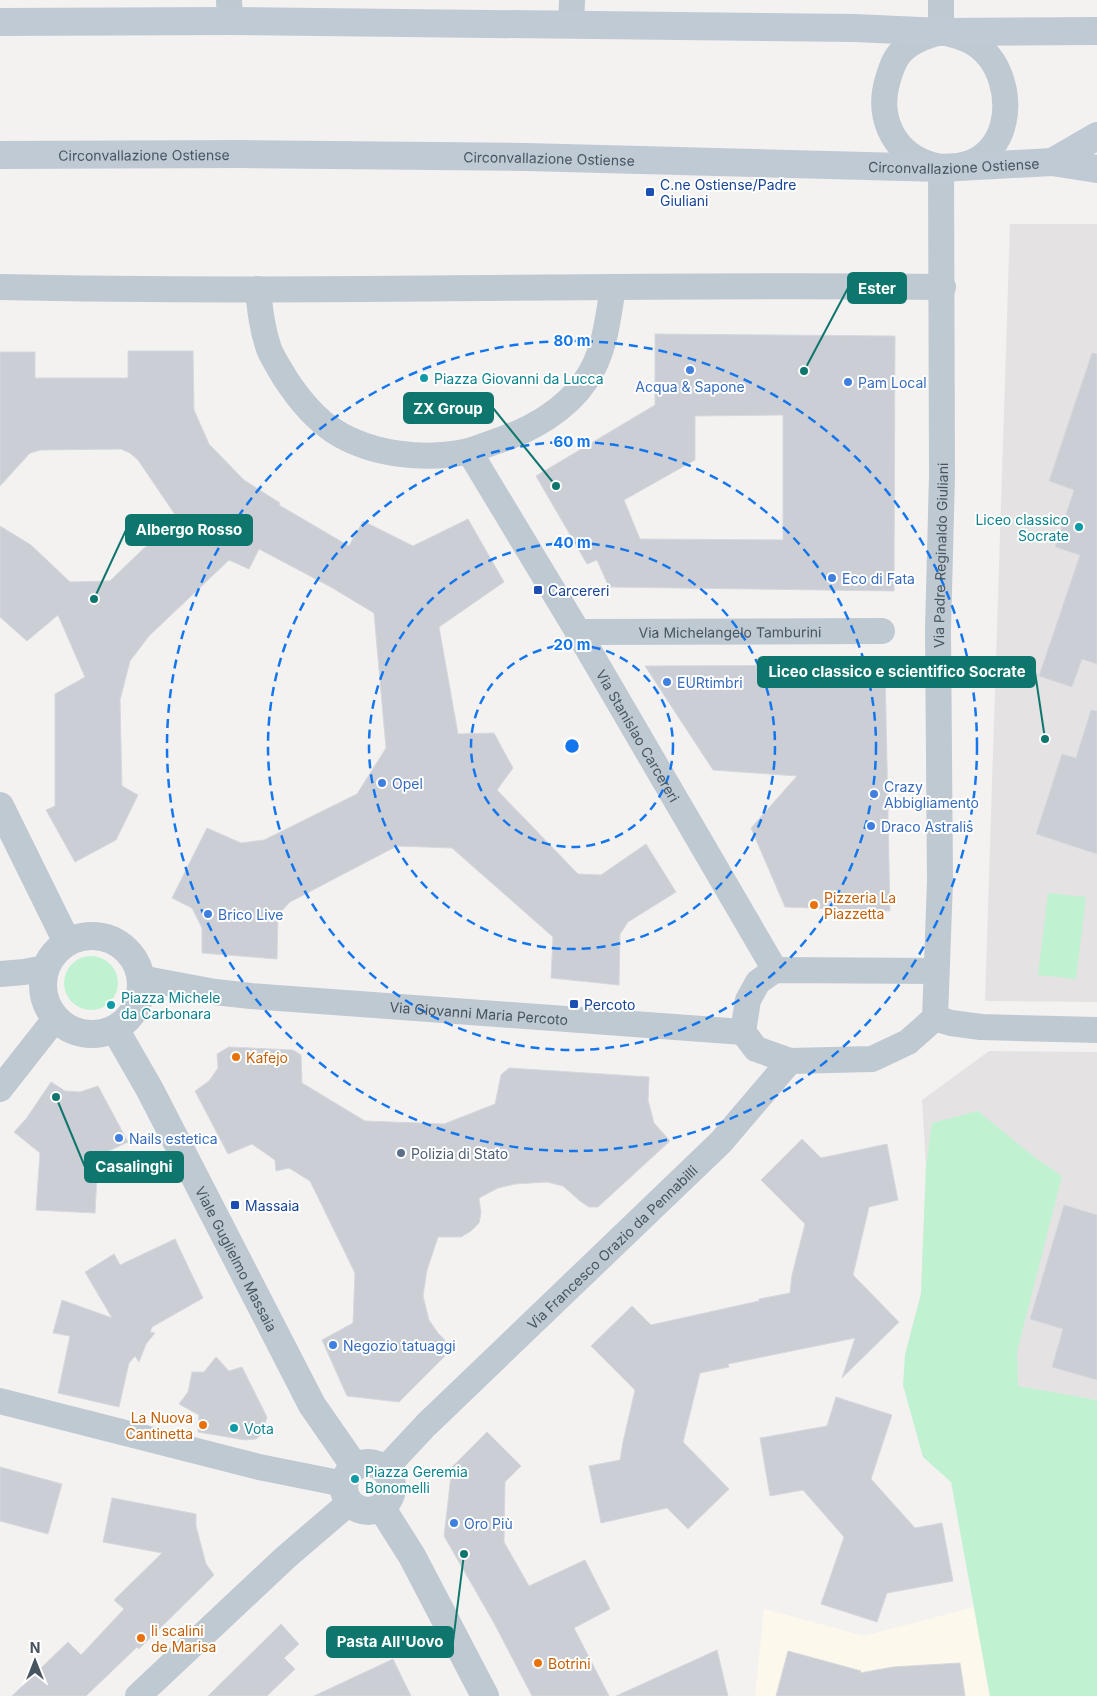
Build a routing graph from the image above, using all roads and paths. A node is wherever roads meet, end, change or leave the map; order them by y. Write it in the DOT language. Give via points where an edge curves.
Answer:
graph roads {
  1 [pos="941,0"];
  2 [pos="229,11"];
  3 [pos="572,12"];
  4 [pos="0,22"];
  5 [pos="941,32"];
  6 [pos="1097,32"];
  7 [pos="1097,136"];
  8 [pos="0,155"];
  9 [pos="1052,162"];
  10 [pos="941,168"];
  11 [pos="1097,169"];
  12 [pos="613,286"];
  13 [pos="943,286"];
  14 [pos="0,288"];
  15 [pos="258,289"];
  16 [pos="469,451"];
  17 [pos="882,631"];
  18 [pos="578,632"];
  19 [pos="0,806"];
  20 [pos="67,942"];
  21 [pos="45,968"];
  22 [pos="775,970"];
  23 [pos="936,971"];
  24 [pos="0,974"];
  25 [pos="140,978"];
  26 [pos="935,1018"];
  27 [pos="55,1019"];
  28 [pos="115,1029"];
  29 [pos="1097,1030"];
  30 [pos="742,1032"];
  31 [pos="790,1062"];
  32 [pos="0,1089"];
  33 [pos="0,1401"];
  34 [pos="384,1470"];
  35 [pos="349,1485"];
  36 [pos="381,1507"];
  37 [pos="138,1696"];
  38 [pos="485,1696"];
  1 -- 5 [label="street"];
  2 -- 3 [label="main road"];
  2 -- 4 [label="main road"];
  3 -- 5 [label="main road"];
  5 -- 6 [label="main road"];
  5 -- 10 [label="street" via="925,36 901,52 890,71 885,96 888,123 898,145 914,158"];
  5 -- 10 [label="street" via="970,41 993,61 1002,81 1004,106 1001,131 988,152 972,162"];
  7 -- 9 [label="main road"];
  8 -- 10 [label="main road, Circonvallazione Ostiense" via="526,157"];
  9 -- 10 [label="main road, Circonvallazione Ostiense"];
  9 -- 11 [label="main road, Circonvallazione Ostiense"];
  10 -- 13 [label="street, Via Padre Reginaldo Giuliani"];
  12 -- 13 [label="street"];
  12 -- 15 [label="street"];
  12 -- 16 [label="street" via="600,351 587,379 574,396 525,430"];
  13 -- 23 [label="street, Via Padre Reginaldo Giuliani" via="938,630 940,881"];
  14 -- 15 [label="street"];
  15 -- 16 [label="street" via="264,332 280,369 296,395 333,430 372,448 402,454 444,455"];
  16 -- 18 [label="street, Via Stanislao Carcereri"];
  17 -- 18 [label="street, Via Michelangelo Tamburini"];
  18 -- 22 [label="street, Via Stanislao Carcereri"];
  19 -- 20 [label="street"];
  20 -- 21 [label="street"];
  20 -- 25 [label="street" via="90,936 117,942 135,961"];
  21 -- 24 [label="street"];
  21 -- 27 [label="street" via="44,1000"];
  22 -- 23 [label="street"];
  22 -- 30 [label="street" via="758,982 748,1000"];
  23 -- 26 [label="street, Via Padre Reginaldo Giuliani"];
  25 -- 28 [label="street" via="138,1005"];
  25 -- 30 [label="street, Via Giovanni Maria Percoto" via="251,996"];
  26 -- 29 [label="street" via="981,1027"];
  26 -- 31 [label="street" via="908,1042 872,1059"];
  27 -- 28 [label="street" via="83,1033"];
  27 -- 32 [label="street"];
  28 -- 35 [label="street, Viale Guglielmo Massaia" via="312,1404"];
  30 -- 31 [label="street" via="756,1049"];
  31 -- 34 [label="street, Via Francesco Orazio da Pennabilli" via="721,1142 426,1425"];
  33 -- 35 [label="street" via="259,1468"];
  34 -- 35 [label="street" via="365,1464"];
  34 -- 36 [label="street" via="391,1480 392,1493"];
  35 -- 36 [label="street" via="356,1508 373,1511"];
  35 -- 37 [label="street" via="286,1558"];
  36 -- 38 [label="street" via="412,1556"];
}
